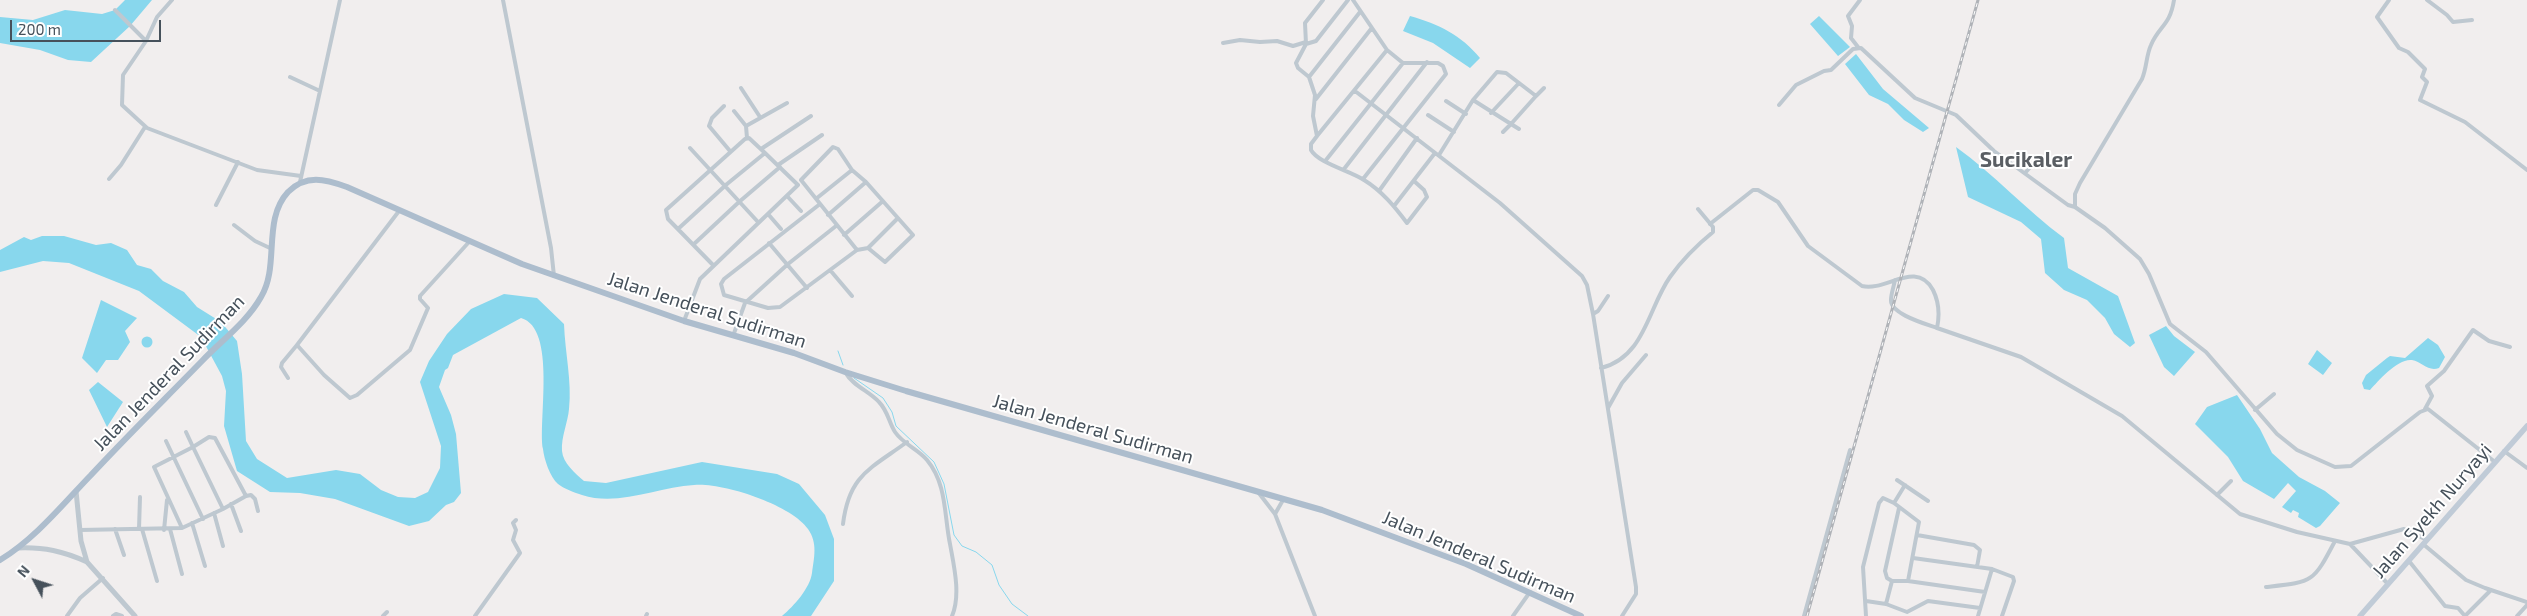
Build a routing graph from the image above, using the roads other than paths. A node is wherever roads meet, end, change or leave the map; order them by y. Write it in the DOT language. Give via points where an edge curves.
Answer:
graph roads {
  1 [pos="172,0"];
  2 [pos="340,0"];
  3 [pos="503,0"];
  4 [pos="1323,0"];
  5 [pos="1348,0"];
  6 [pos="1353,0"];
  7 [pos="1860,0"];
  8 [pos="2174,0"];
  9 [pos="2389,0"];
  10 [pos="2427,0"];
  11 [pos="115,10"];
  12 [pos="1360,12"];
  13 [pos="2472,20"];
  14 [pos="1372,29"];
  15 [pos="146,41"];
  16 [pos="1223,43"];
  17 [pos="1306,43"];
  18 [pos="1858,47"];
  19 [pos="1387,50"];
  20 [pos="1427,62"];
  21 [pos="1403,63"];
  22 [pos="1309,76"];
  23 [pos="290,77"];
  24 [pos="1519,84"];
  25 [pos="741,88"];
  26 [pos="1544,88"];
  27 [pos="320,91"];
  28 [pos="1355,91"];
  29 [pos="1536,96"];
  30 [pos="1316,99"];
  31 [pos="1473,100"];
  32 [pos="1446,101"];
  33 [pos="1370,102"];
  34 [pos="787,103"];
  35 [pos="1779,105"];
  36 [pos="724,106"];
  37 [pos="734,111"];
  38 [pos="1492,113"];
  39 [pos="1386,114"];
  40 [pos="1466,114"];
  41 [pos="1428,115"];
  42 [pos="812,116"];
  43 [pos="760,117"];
  44 [pos="1511,124"];
  45 [pos="746,126"];
  46 [pos="145,127"];
  47 [pos="1403,127"];
  48 [pos="1519,129"];
  49 [pos="1454,132"];
  50 [pos="1503,132"];
  51 [pos="822,135"];
  52 [pos="1317,136"];
  53 [pos="748,138"];
  54 [pos="1417,138"];
  55 [pos="690,148"];
  56 [pos="761,149"];
  57 [pos="730,151"];
  58 [pos="765,152"];
  59 [pos="1437,154"];
  60 [pos="1326,160"];
  61 [pos="238,162"];
  62 [pos="2033,164"];
  63 [pos="779,166"];
  64 [pos="710,169"];
  65 [pos="1344,169"];
  66 [pos="852,170"];
  67 [pos="2527,170"];
  68 [pos="2025,173"];
  69 [pos="109,179"];
  70 [pos="300,179"];
  71 [pos="1363,179"];
  72 [pos="1414,181"];
  73 [pos="866,182"];
  74 [pos="725,185"];
  75 [pos="1379,191"];
  76 [pos="787,196"];
  77 [pos="817,198"];
  78 [pos="884,201"];
  79 [pos="739,202"];
  80 [pos="216,204"];
  81 [pos="820,204"];
  82 [pos="1394,206"];
  83 [pos="2075,207"];
  84 [pos="1698,209"];
  85 [pos="399,211"];
  86 [pos="801,211"];
  87 [pos="768,214"];
  88 [pos="828,215"];
  89 [pos="897,219"];
  90 [pos="758,222"];
  91 [pos="1710,224"];
  92 [pos="234,225"];
  93 [pos="836,226"];
  94 [pos="678,229"];
  95 [pos="781,229"];
  96 [pos="844,235"];
  97 [pos="469,242"];
  98 [pos="769,243"];
  99 [pos="694,244"];
  100 [pos="868,248"];
  101 [pos="272,249"];
  102 [pos="857,250"];
  103 [pos="788,264"];
  104 [pos="713,265"];
  105 [pos="830,270"];
  106 [pos="554,276"];
  107 [pos="1895,280"];
  108 [pos="807,288"];
  109 [pos="852,296"];
  110 [pos="1608,296"];
  111 [pos="745,302"];
  112 [pos="1592,314"];
  113 [pos="684,321"];
  114 [pos="1937,328"];
  115 [pos="733,336"];
  116 [pos="298,344"];
  117 [pos="2510,347"];
  118 [pos="1646,354"];
  119 [pos="1601,368"];
  120 [pos="844,372"];
  121 [pos="288,378"];
  122 [pos="2274,394"];
  123 [pos="1608,408"];
  124 [pos="2425,409"];
  125 [pos="2255,410"];
  126 [pos="2527,426"];
  127 [pos="186,432"];
  128 [pos="166,442"];
  129 [pos="907,442"];
  130 [pos="194,447"];
  131 [pos="1850,450"];
  132 [pos="2504,451"];
  133 [pos="174,456"];
  134 [pos="2495,462"];
  135 [pos="2527,468"];
  136 [pos="1897,480"];
  137 [pos="2231,481"];
  138 [pos="1905,485"];
  139 [pos="76,491"];
  140 [pos="1258,492"];
  141 [pos="2217,495"];
  142 [pos="246,496"];
  143 [pos="140,497"];
  144 [pos="167,498"];
  145 [pos="1283,500"];
  146 [pos="1928,501"];
  147 [pos="1894,503"];
  148 [pos="231,504"];
  149 [pos="1899,508"];
  150 [pos="223,509"];
  151 [pos="258,511"];
  152 [pos="214,514"];
  153 [pos="1275,514"];
  154 [pos="203,519"];
  155 [pos="516,520"];
  156 [pos="192,523"];
  157 [pos="843,524"];
  158 [pos="182,528"];
  159 [pos="115,529"];
  160 [pos="141,529"];
  161 [pos="170,529"];
  162 [pos="80,530"];
  163 [pos="164,530"];
  164 [pos="241,531"];
  165 [pos="1917,535"];
  166 [pos="2335,541"];
  167 [pos="2425,542"];
  168 [pos="2350,544"];
  169 [pos="223,546"];
  170 [pos="18,548"];
  171 [pos="124,555"];
  172 [pos="1912,558"];
  173 [pos="0,560"];
  174 [pos="2409,561"];
  175 [pos="87,562"];
  176 [pos="205,566"];
  177 [pos="1977,567"];
  178 [pos="1992,569"];
  179 [pos="182,574"];
  180 [pos="102,578"];
  181 [pos="157,581"];
  182 [pos="1892,581"];
  183 [pos="1908,581"];
  184 [pos="2388,584"];
  185 [pos="2266,587"];
  186 [pos="2492,590"];
  187 [pos="1530,592"];
  188 [pos="1985,592"];
  189 [pos="1866,601"];
  190 [pos="2527,603"];
  191 [pos="1886,604"];
  192 [pos="1980,608"];
  193 [pos="1901,611"];
  194 [pos="387,612"];
  195 [pos="68,616"];
  196 [pos="113,616"];
  197 [pos="122,616"];
  198 [pos="135,616"];
  199 [pos="383,616"];
  200 [pos="475,616"];
  201 [pos="952,616"];
  202 [pos="1315,616"];
  203 [pos="1512,616"];
  204 [pos="1581,616"];
  205 [pos="1622,616"];
  206 [pos="1804,616"];
  207 [pos="1866,616"];
  208 [pos="1900,616"];
  209 [pos="1978,616"];
  210 [pos="2002,616"];
  211 [pos="2360,616"];
  212 [pos="2465,616"];
  213 [pos="2517,616"];
  1 -- 15 [label="street" via="157,17"];
  2 -- 27 [label="street"];
  3 -- 106 [label="street"];
  4 -- 17 [label="street" via="1305,23"];
  5 -- 17 [label="street" via="1316,41"];
  6 -- 12 [label="street"];
  7 -- 18 [label="street" via="1848,16 1852,26 1850,38"];
  8 -- 83 [label="street" via="2169,20 2151,45 2142,79 2080,183 2075,194"];
  9 -- 67 [label="street" via="2377,17 2399,48 2408,52 2425,69 2422,77 2427,82 2420,100 2465,122"];
  10 -- 13 [label="street" via="2453,22"];
  11 -- 15 [label="street"];
  12 -- 14 [label="street"];
  12 -- 22 [label="street"];
  14 -- 19 [label="street"];
  14 -- 30 [label="street"];
  15 -- 46 [label="street" via="126,70 121,92 122,105"];
  16 -- 17 [label="street" via="1240,40 1277,41 1294,46"];
  17 -- 22 [label="street" via="1296,66"];
  18 -- 35 [label="street" via="1834,68 1796,85"];
  18 -- 68 [label="street" via="1915,98 1956,115 1994,151"];
  19 -- 21 [label="street"];
  19 -- 28 [label="street"];
  20 -- 21 [label="street"];
  20 -- 39 [label="street"];
  20 -- 47 [label="street" via="1443,66 1446,74"];
  21 -- 33 [label="street"];
  22 -- 30 [label="street"];
  23 -- 27 [label="street"];
  24 -- 29 [label="street"];
  24 -- 31 [label="street" via="1506,74 1497,72"];
  24 -- 38 [label="street"];
  25 -- 43 [label="street"];
  26 -- 29 [label="street"];
  27 -- 70 [label="street"];
  28 -- 33 [label="street"];
  28 -- 52 [label="street"];
  29 -- 44 [label="street"];
  30 -- 52 [label="street" via="1313,116"];
  31 -- 38 [label="street"];
  31 -- 40 [label="street"];
  32 -- 40 [label="street"];
  33 -- 39 [label="street"];
  33 -- 60 [label="street"];
  34 -- 43 [label="street"];
  36 -- 57 [label="street" via="708,126"];
  37 -- 45 [label="street"];
  38 -- 44 [label="street"];
  39 -- 47 [label="street"];
  39 -- 65 [label="street"];
  40 -- 49 [label="street"];
  41 -- 49 [label="street"];
  42 -- 56 [label="street"];
  43 -- 45 [label="street"];
  44 -- 48 [label="street"];
  44 -- 50 [label="street"];
  45 -- 53 [label="street"];
  46 -- 61 [label="street"];
  46 -- 69 [label="street"];
  47 -- 54 [label="street"];
  47 -- 71 [label="street"];
  49 -- 59 [label="street"];
  51 -- 63 [label="street"];
  52 -- 60 [label="street" via="1311,150"];
  53 -- 56 [label="street"];
  53 -- 57 [label="street"];
  54 -- 59 [label="street"];
  54 -- 75 [label="street"];
  55 -- 64 [label="street"];
  56 -- 58 [label="street"];
  57 -- 64 [label="street"];
  58 -- 63 [label="street"];
  58 -- 74 [label="street"];
  59 -- 72 [label="street"];
  59 -- 112 [label="street" via="1506,208 1582,276 1587,285"];
  60 -- 65 [label="street"];
  61 -- 70 [label="street" via="257,170"];
  61 -- 80 [label="street"];
  62 -- 68 [label="street"];
  63 -- 76 [label="street" via="798,184"];
  63 -- 79 [label="street"];
  64 -- 74 [label="street"];
  64 -- 94 [label="street" via="666,210 667,217"];
  65 -- 71 [label="street"];
  66 -- 73 [label="street"];
  66 -- 77 [label="street"];
  66 -- 77 [label="street" via="838,149 832,148 801,178"];
  68 -- 83 [label="street"];
  70 -- 85 [label="main road, Jalan Jenderal Sudirman" via="331,181"];
  70 -- 101 [label="main road, Jalan Jenderal Sudirman" via="278,208"];
  71 -- 75 [label="street"];
  72 -- 82 [label="street"];
  72 -- 82 [label="street" via="1427,197 1407,224"];
  73 -- 78 [label="street"];
  73 -- 88 [label="street"];
  74 -- 79 [label="street"];
  74 -- 94 [label="street"];
  75 -- 82 [label="street"];
  76 -- 86 [label="street"];
  76 -- 87 [label="street"];
  77 -- 81 [label="street"];
  78 -- 89 [label="street"];
  78 -- 96 [label="street"];
  79 -- 90 [label="street"];
  79 -- 99 [label="street"];
  81 -- 88 [label="street"];
  81 -- 98 [label="street"];
  83 -- 125 [label="street" via="2140,259 2170,324 2206,352"];
  84 -- 91 [label="street"];
  85 -- 97 [label="main road, Jalan Jenderal Sudirman"];
  85 -- 116 [label="street"];
  87 -- 90 [label="street"];
  87 -- 95 [label="street"];
  88 -- 93 [label="street"];
  89 -- 100 [label="street"];
  89 -- 100 [label="street" via="912,234 911,238 886,262"];
  90 -- 104 [label="street"];
  91 -- 107 [label="street" via="1753,190 1758,190 1780,204 1808,246 1862,286 1872,287"];
  91 -- 119 [label="street" via="1713,232 1670,276 1640,340 1612,365"];
  92 -- 101 [label="street"];
  93 -- 96 [label="street"];
  93 -- 103 [label="street"];
  94 -- 99 [label="street"];
  96 -- 102 [label="street"];
  97 -- 106 [label="main road, Jalan Jenderal Sudirman"];
  97 -- 116 [label="street" via="420,296 428,308 410,350 353,398 324,376"];
  98 -- 103 [label="street"];
  98 -- 111 [label="street" via="722,282 724,295"];
  99 -- 104 [label="street"];
  100 -- 102 [label="street"];
  101 -- 139 [label="main road, Jalan Jenderal Sudirman" via="264,292 233,330"];
  102 -- 105 [label="street"];
  103 -- 108 [label="street"];
  103 -- 111 [label="street"];
  104 -- 113 [label="street" via="697,284"];
  105 -- 108 [label="street"];
  105 -- 109 [label="street"];
  106 -- 113 [label="main road, Jalan Jenderal Sudirman"];
  107 -- 114 [label="street" via="1892,305 1908,318"];
  107 -- 114 [label="street" via="1915,276 1929,284 1939,302"];
  108 -- 111 [label="street" via="778,307"];
  110 -- 112 [label="street"];
  111 -- 115 [label="street"];
  112 -- 119 [label="street"];
  113 -- 115 [label="main road, Jalan Jenderal Sudirman"];
  114 -- 141 [label="street" via="2021,357 2122,416"];
  115 -- 120 [label="main road, Jalan Jenderal Sudirman" via="794,353"];
  116 -- 121 [label="street" via="282,363"];
  117 -- 124 [label="street" via="2489,341 2473,330 2444,370 2427,386 2432,396"];
  118 -- 123 [label="street" via="1622,383"];
  119 -- 123 [label="street"];
  120 -- 129 [label="street" via="879,402 896,433"];
  120 -- 140 [label="main road, Jalan Jenderal Sudirman"];
  122 -- 125 [label="street"];
  123 -- 205 [label="street" via="1636,587 1636,594"];
  124 -- 125 [label="street" via="2356,464 2339,468 2297,450"];
  124 -- 134 [label="street" via="2434,411"];
  126 -- 132 [label="main road, Jalan Syekh Nuryayi"];
  127 -- 130 [label="street"];
  128 -- 133 [label="street"];
  129 -- 157 [label="street" via="857,480 846,501"];
  129 -- 201 [label="street" via="927,460 941,486 955,580"];
  130 -- 133 [label="street"];
  130 -- 142 [label="street" via="209,437 215,438"];
  130 -- 150 [label="street"];
  131 -- 206 [label="street"];
  132 -- 134 [label="main road, Jalan Syekh Nuryayi"];
  132 -- 135 [label="street"];
  133 -- 144 [label="street" via="154,467"];
  133 -- 154 [label="street"];
  134 -- 167 [label="main road, Jalan Syekh Nuryayi"];
  136 -- 138 [label="street"];
  137 -- 141 [label="street"];
  138 -- 146 [label="street"];
  138 -- 147 [label="street"];
  139 -- 162 [label="street"];
  139 -- 170 [label="main road, Jalan Jenderal Sudirman"];
  140 -- 145 [label="main road, Jalan Jenderal Sudirman"];
  140 -- 153 [label="street"];
  141 -- 166 [label="street" via="2240,514"];
  142 -- 148 [label="street"];
  142 -- 151 [label="street" via="254,497"];
  143 -- 160 [label="street"];
  144 -- 158 [label="street"];
  144 -- 163 [label="street"];
  145 -- 153 [label="street"];
  145 -- 187 [label="main road, Jalan Jenderal Sudirman" via="1378,530"];
  147 -- 149 [label="street"];
  147 -- 189 [label="street" via="1883,498 1879,503 1863,567"];
  148 -- 150 [label="street"];
  148 -- 164 [label="street"];
  149 -- 165 [label="street" via="1919,522"];
  149 -- 182 [label="street" via="1885,571"];
  150 -- 152 [label="street"];
  152 -- 154 [label="street"];
  152 -- 169 [label="street"];
  153 -- 202 [label="street"];
  154 -- 156 [label="street"];
  155 -- 200 [label="street" via="513,523 516,530 513,540 520,553"];
  156 -- 158 [label="street"];
  156 -- 176 [label="street"];
  158 -- 161 [label="street"];
  159 -- 160 [label="street"];
  159 -- 162 [label="street"];
  159 -- 171 [label="street"];
  160 -- 163 [label="street"];
  160 -- 181 [label="street"];
  161 -- 163 [label="street"];
  161 -- 179 [label="street"];
  162 -- 175 [label="street"];
  165 -- 172 [label="street"];
  165 -- 177 [label="street" via="1974,545 1980,550"];
  166 -- 168 [label="street"];
  166 -- 185 [label="street" via="2323,564 2310,579 2300,584"];
  167 -- 168 [label="street" via="2404,529"];
  167 -- 174 [label="main road, Jalan Syekh Nuryayi"];
  167 -- 186 [label="street" via="2464,578"];
  168 -- 184 [label="street"];
  170 -- 173 [label="main road, Jalan Jenderal Sudirman"];
  170 -- 175 [label="street" via="41,547 63,551"];
  172 -- 177 [label="street"];
  172 -- 183 [label="street"];
  174 -- 184 [label="main road, Jalan Syekh Nuryayi"];
  174 -- 212 [label="street" via="2445,606 2458,608"];
  175 -- 180 [label="street"];
  177 -- 178 [label="street"];
  178 -- 188 [label="street"];
  178 -- 210 [label="street" via="2014,579"];
  180 -- 195 [label="street" via="80,598"];
  180 -- 198 [label="street"];
  182 -- 183 [label="street"];
  182 -- 191 [label="street"];
  183 -- 188 [label="street"];
  184 -- 211 [label="main road, Jalan Syekh Nuryayi"];
  186 -- 190 [label="street"];
  186 -- 212 [label="street"];
  187 -- 203 [label="street"];
  187 -- 204 [label="main road, Jalan Jenderal Sudirman"];
  188 -- 192 [label="street"];
  189 -- 191 [label="street"];
  189 -- 207 [label="street"];
  190 -- 213 [label="street"];
  191 -- 193 [label="street"];
  192 -- 193 [label="street" via="1928,601 1910,611"];
  192 -- 209 [label="street"];
  193 -- 208 [label="street"];
  194 -- 199 [label="street"];
  196 -- 197 [label="street"];
}
